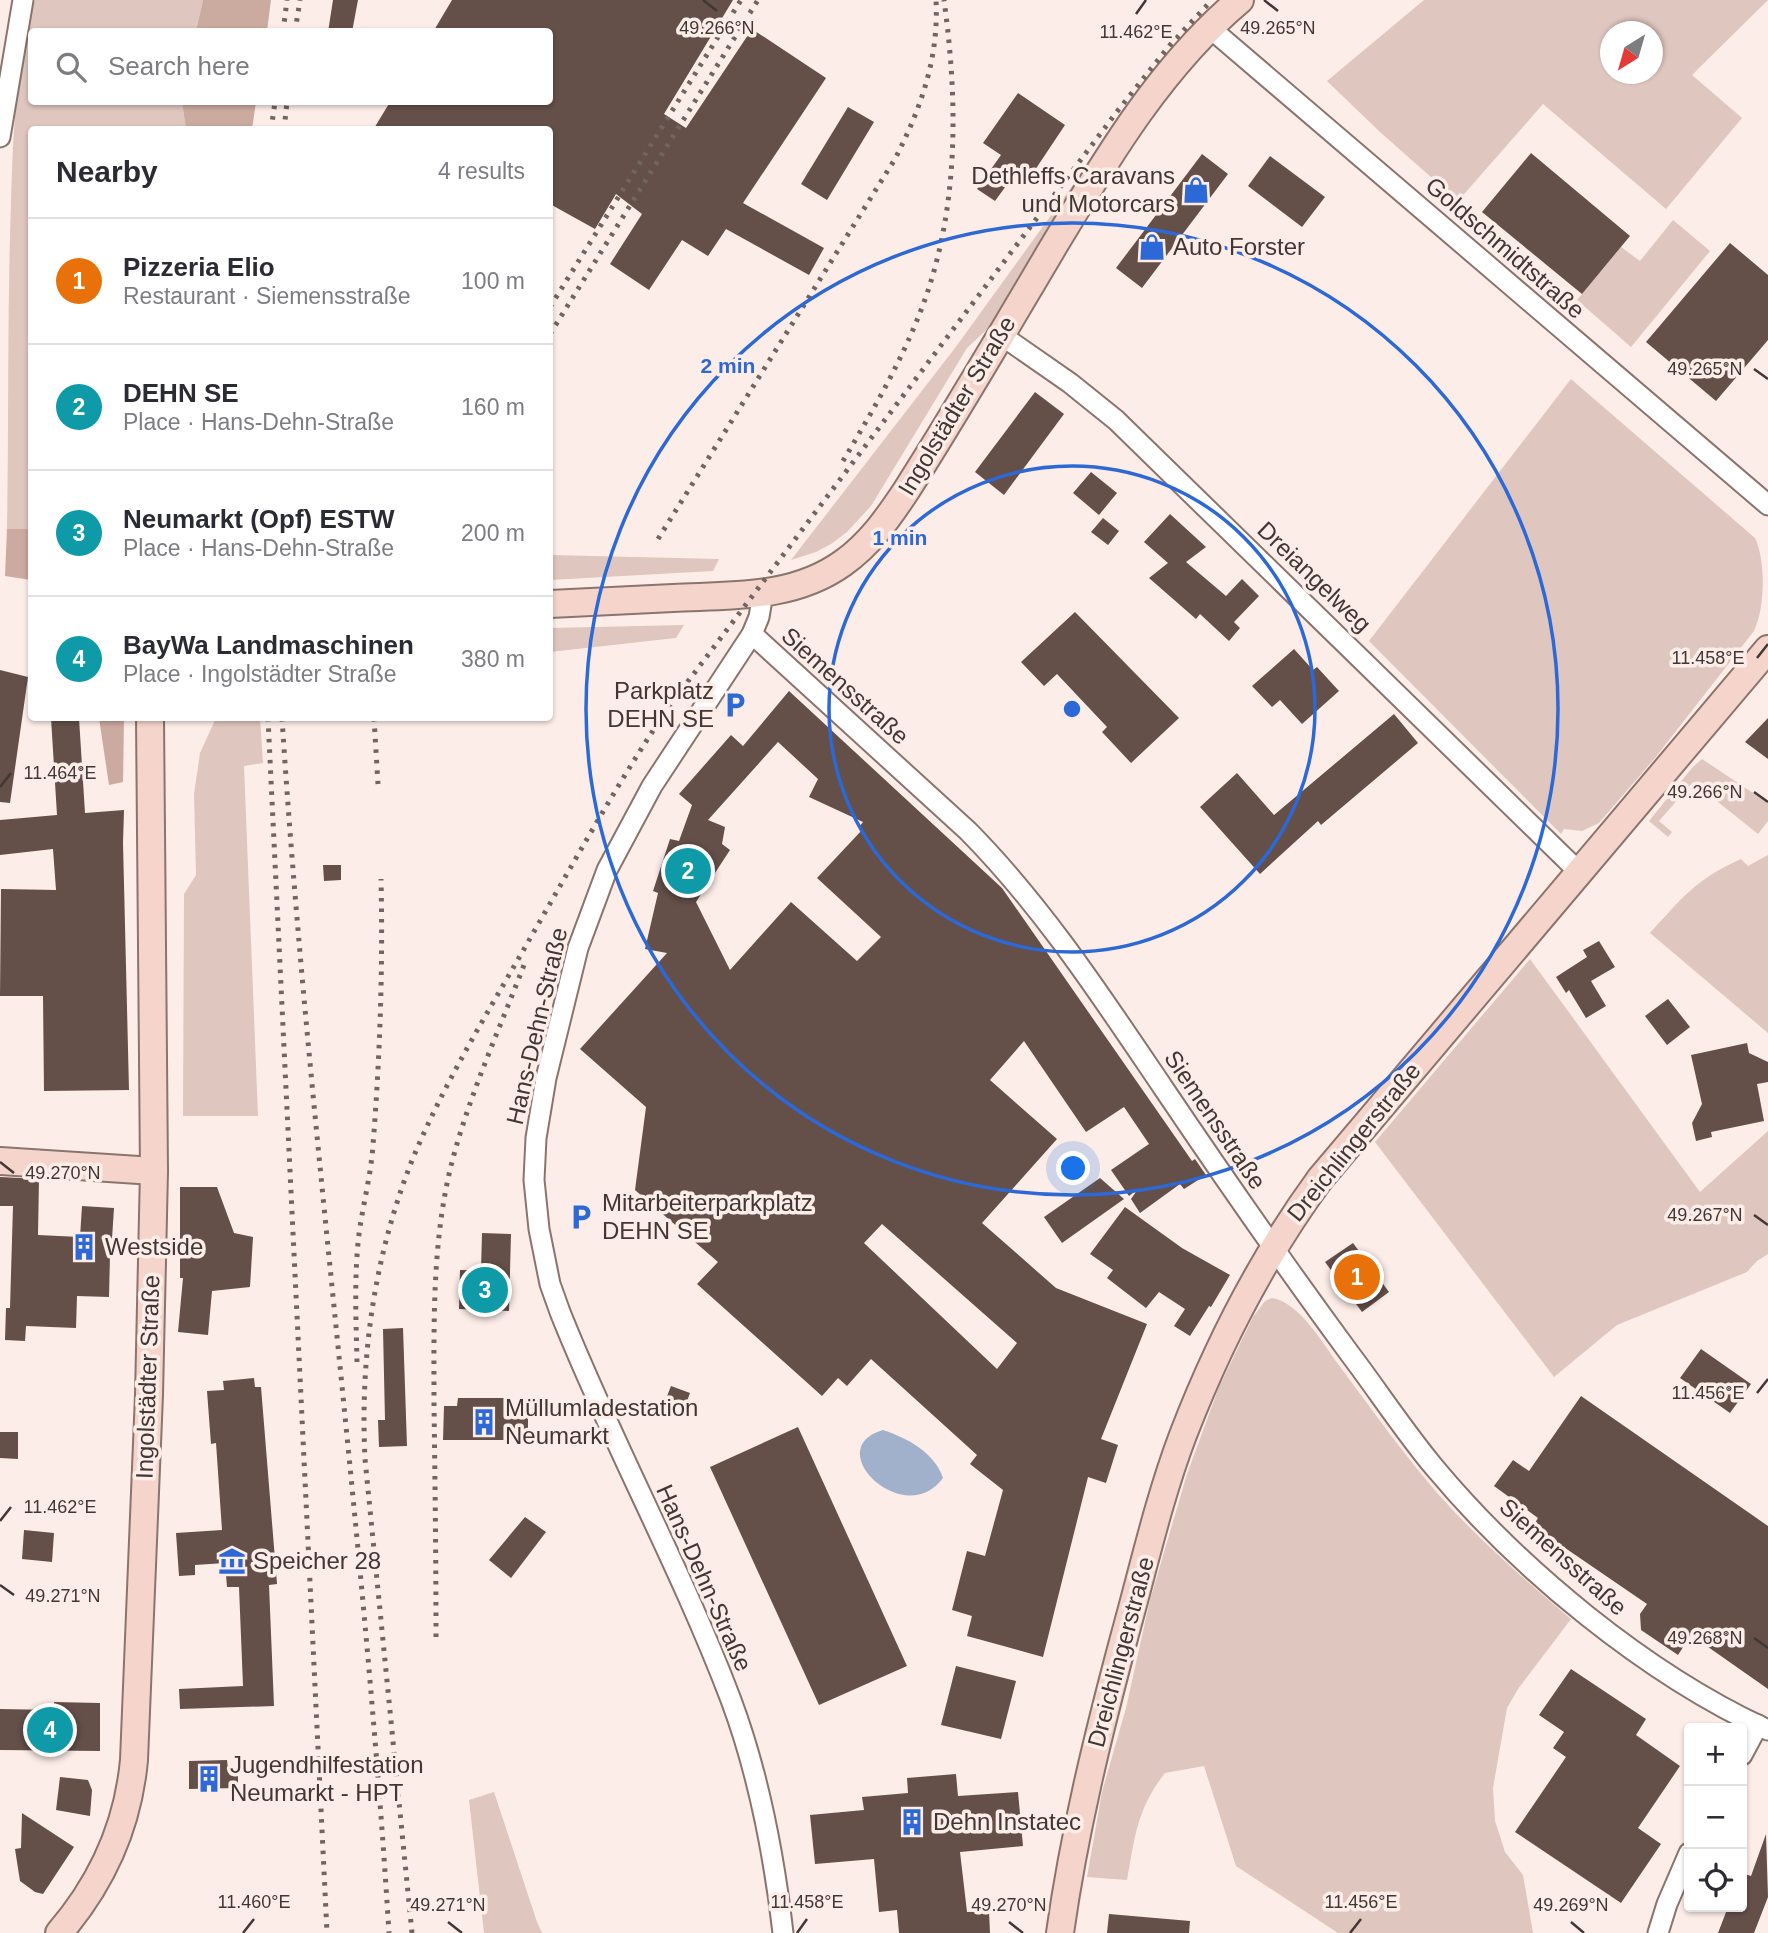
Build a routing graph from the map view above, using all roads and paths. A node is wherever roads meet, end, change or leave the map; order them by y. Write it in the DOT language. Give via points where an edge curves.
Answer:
graph roads {
  1 [pos="23,0"];
  2 [pos="1240,0"];
  3 [pos="1210,28"];
  4 [pos="0,137"];
  5 [pos="1001,335"];
  6 [pos="1768,505"];
  7 [pos="764,593"];
  8 [pos="553,604"];
  9 [pos="752,634"];
  10 [pos="1768,649"];
  11 [pos="150,721"];
  12 [pos="1578,871"];
  13 [pos="0,1161"];
  14 [pos="154,1171"];
  15 [pos="1273,1249"];
  16 [pos="1763,1727"];
  17 [pos="1747,1748"];
  18 [pos="1684,1865"];
  19 [pos="58,1933"];
  20 [pos="783,1933"];
  21 [pos="1060,1933"];
  22 [pos="1658,1933"];
  1 -- 4 [label="street"];
  2 -- 3 [label="street, Ingolstädter Straße"];
  3 -- 5 [label="street, Ingolstädter Straße" via="1121,137"];
  3 -- 6 [label="street, Goldschmidtstraße"];
  5 -- 7 [label="street, Ingolstädter Straße" via="913,480 871,539 841,565 811,581"];
  5 -- 12 [label="street, Dreiangelweg" via="1126,429"];
  7 -- 8 [label="street, Ingolstädter Straße"];
  7 -- 9 [label="street, Hans-Dehn-Straße"];
  9 -- 15 [label="street, Siemensstraße" via="1009,874 1121,1026"];
  9 -- 20 [label="street, Hans-Dehn-Straße" via="652,786 592,906 546,1078 534,1180 543,1256 559,1312 731,1702 760,1801"];
  10 -- 12 [label="street, Dreichlingerstraße"];
  11 -- 14 [label="street, Ingolstädter Straße"];
  12 -- 15 [label="street, Dreichlingerstraße" via="1320,1178"];
  13 -- 14 [label="street"];
  14 -- 19 [label="street, Ingolstädter Straße" via="131,1787 120,1832 99,1878"];
  15 -- 16 [label="street, Siemensstraße" via="1434,1466 1500,1537 1623,1642 1694,1690"];
  15 -- 21 [label="street, Dreichlingerstraße" via="1213,1364 1161,1502 1095,1748"];
  16 -- 17 [label="street"];
  18 -- 22 [label="street"];
}
